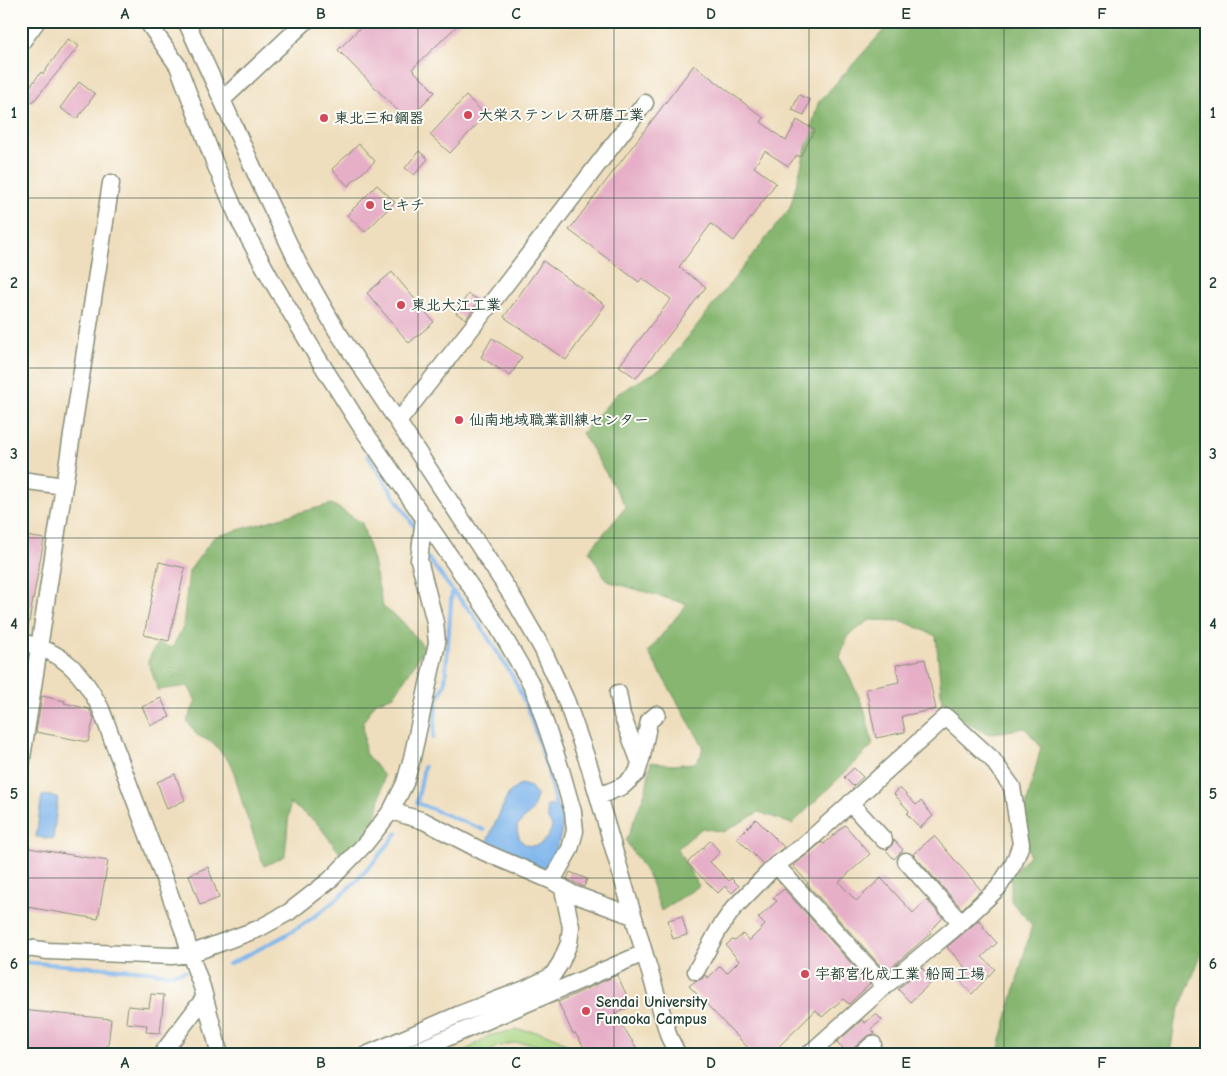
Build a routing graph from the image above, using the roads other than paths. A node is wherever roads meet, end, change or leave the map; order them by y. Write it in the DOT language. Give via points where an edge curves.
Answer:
graph roads {
  1 [pos="36,21"];
  2 [pos="147,21"];
  3 [pos="186,21"];
  4 [pos="306,21"];
  5 [pos="21,43"];
  6 [pos="222,100"];
  7 [pos="645,103"];
  8 [pos="110,183"];
  9 [pos="398,422"];
  10 [pos="21,480"];
  11 [pos="64,486"];
  12 [pos="424,518"];
  13 [pos="21,642"];
  14 [pos="39,646"];
  15 [pos="618,693"];
  16 [pos="657,714"];
  17 [pos="640,763"];
  18 [pos="21,764"];
  19 [pos="599,796"];
  20 [pos="850,803"];
  21 [pos="391,811"];
  22 [pos="884,840"];
  23 [pos="906,862"];
  24 [pos="776,865"];
  25 [pos="557,885"];
  26 [pos="633,916"];
  27 [pos="961,923"];
  28 [pos="21,947"];
  29 [pos="644,953"];
  30 [pos="190,954"];
  31 [pos="696,971"];
  32 [pos="885,986"];
  33 [pos="205,997"];
  34 [pos="161,1055"];
  35 [pos="220,1055"];
  36 [pos="366,1055"];
  37 [pos="407,1055"];
  38 [pos="678,1055"];
  39 [pos="808,1055"];
  1 -- 5 [label="street"];
  2 -- 12 [label="street" via="178,66 241,224 272,281 319,360"];
  3 -- 6 [label="street"];
  4 -- 6 [label="street"];
  6 -- 9 [label="street" via="298,263 337,331"];
  7 -- 9 [label="street"];
  8 -- 11 [label="street"];
  9 -- 19 [label="street" via="512,596 542,648 566,700"];
  10 -- 11 [label="street"];
  11 -- 14 [label="street"];
  12 -- 21 [label="street" via="419,560 435,622 437,644 406,783"];
  12 -- 25 [label="street" via="495,622 533,687 543,712 573,812 575,831"];
  13 -- 14 [label="street"];
  14 -- 18 [label="street"];
  14 -- 30 [label="street" via="64,659 92,690"];
  15 -- 17 [label="street" via="622,715"];
  16 -- 17 [label="street" via="649,721"];
  17 -- 19 [label="street" via="637,773 623,786"];
  19 -- 26 [label="street"];
  20 -- 22 [label="street"];
  20 -- 24 [label="street" via="803,846"];
  20 -- 27 [label="street" via="946,717 992,759 1012,786 1021,844 1014,863 998,888"];
  21 -- 25 [label="street" via="419,819"];
  21 -- 30 [label="street" via="330,880 289,912 258,929"];
  23 -- 27 [label="street"];
  24 -- 31 [label="street" via="733,910"];
  24 -- 32 [label="street"];
  25 -- 26 [label="street"];
  25 -- 36 [label="street" via="571,927 569,943 552,976"];
  26 -- 29 [label="street"];
  27 -- 32 [label="street"];
  28 -- 30 [label="street" via="48,951"];
  29 -- 37 [label="street"];
  29 -- 38 [label="street" via="669,1037"];
  30 -- 33 [label="street"];
  32 -- 39 [label="street"];
  33 -- 34 [label="street"];
  33 -- 35 [label="street"];
}
